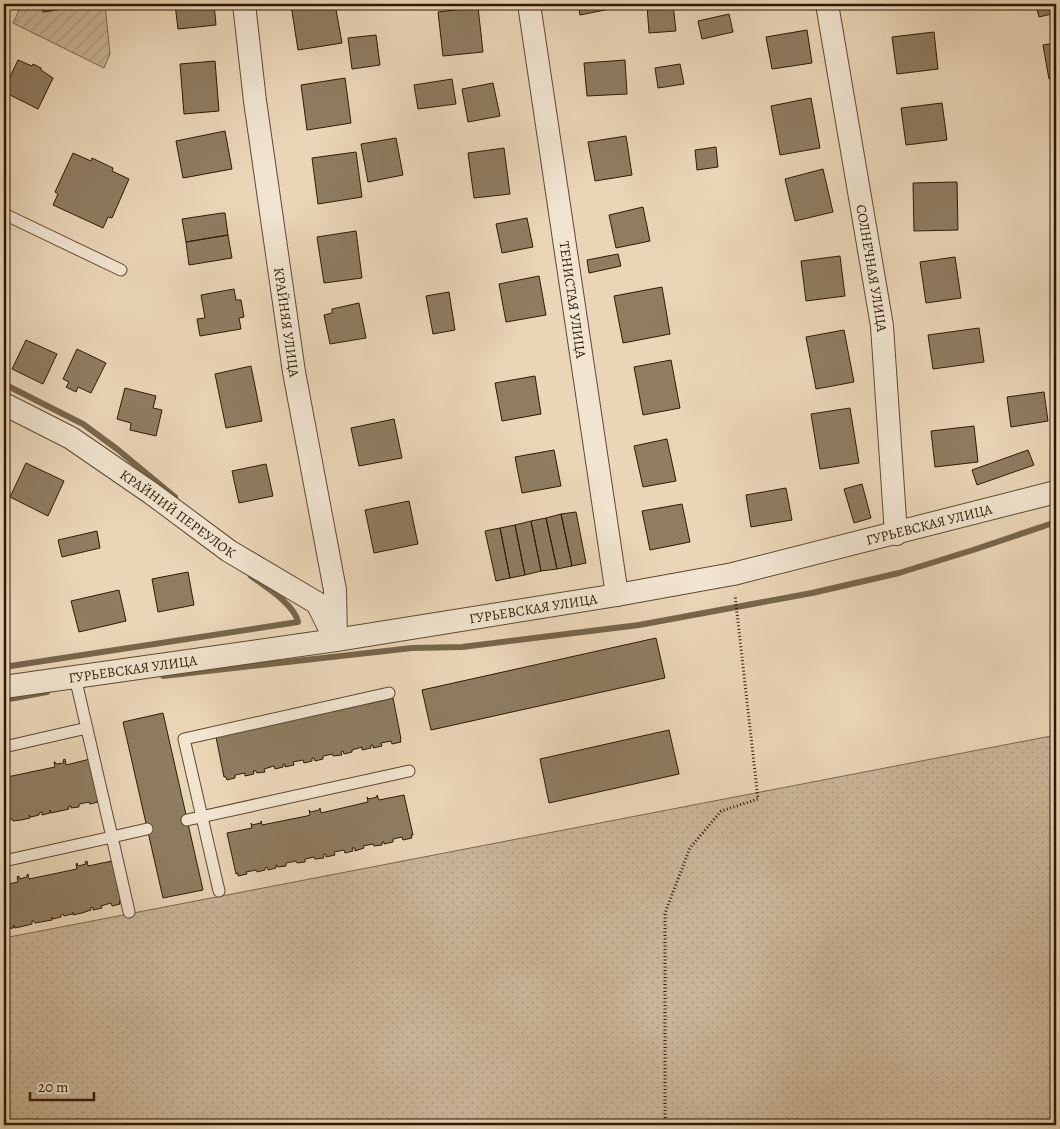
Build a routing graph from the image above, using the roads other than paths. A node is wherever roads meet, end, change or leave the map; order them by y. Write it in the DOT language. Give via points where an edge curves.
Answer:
graph roads {
  1 [pos="244,4"];
  2 [pos="529,4"];
  3 [pos="827,4"];
  4 [pos="4,214"];
  5 [pos="122,270"];
  6 [pos="4,404"];
  7 [pos="1056,492"];
  8 [pos="896,534"];
  9 [pos="617,595"];
  10 [pos="336,640"];
  11 [pos="77,684"];
  12 [pos="4,687"];
  13 [pos="389,693"];
  14 [pos="87,728"];
  15 [pos="4,747"];
  16 [pos="409,770"];
  17 [pos="202,817"];
  18 [pos="187,820"];
  19 [pos="147,829"];
  20 [pos="112,837"];
  21 [pos="4,862"];
  22 [pos="219,891"];
  23 [pos="129,912"];
  1 -- 10 [label="street, КРАЙНЯЯ УЛИЦА" via="294,372 335,590"];
  2 -- 9 [label="street, ТЕНИСТАЯ УЛИЦА"];
  3 -- 8 [label="street, СОЛНЕЧНАЯ УЛИЦА" via="882,326"];
  4 -- 5 [label="lane"];
  6 -- 10 [label="street, КРАЙНИЙ ПЕРЕУЛОК" via="71,438 151,492 229,551 317,603"];
  7 -- 8 [label="street, ГУРЬЕВСКАЯ УЛИЦА"];
  8 -- 9 [label="street, ГУРЬЕВСКАЯ УЛИЦА" via="732,574"];
  9 -- 10 [label="street, ГУРЬЕВСКАЯ УЛИЦА"];
  10 -- 11 [label="street, ГУРЬЕВСКАЯ УЛИЦА"];
  11 -- 12 [label="street, ГУРЬЕВСКАЯ УЛИЦА"];
  11 -- 14 [label="lane"];
  13 -- 17 [label="lane" via="184,739"];
  14 -- 15 [label="lane"];
  14 -- 20 [label="lane"];
  16 -- 17 [label="lane"];
  17 -- 18 [label="lane"];
  17 -- 22 [label="lane"];
  19 -- 20 [label="lane"];
  20 -- 21 [label="lane"];
  20 -- 23 [label="lane"];
}
